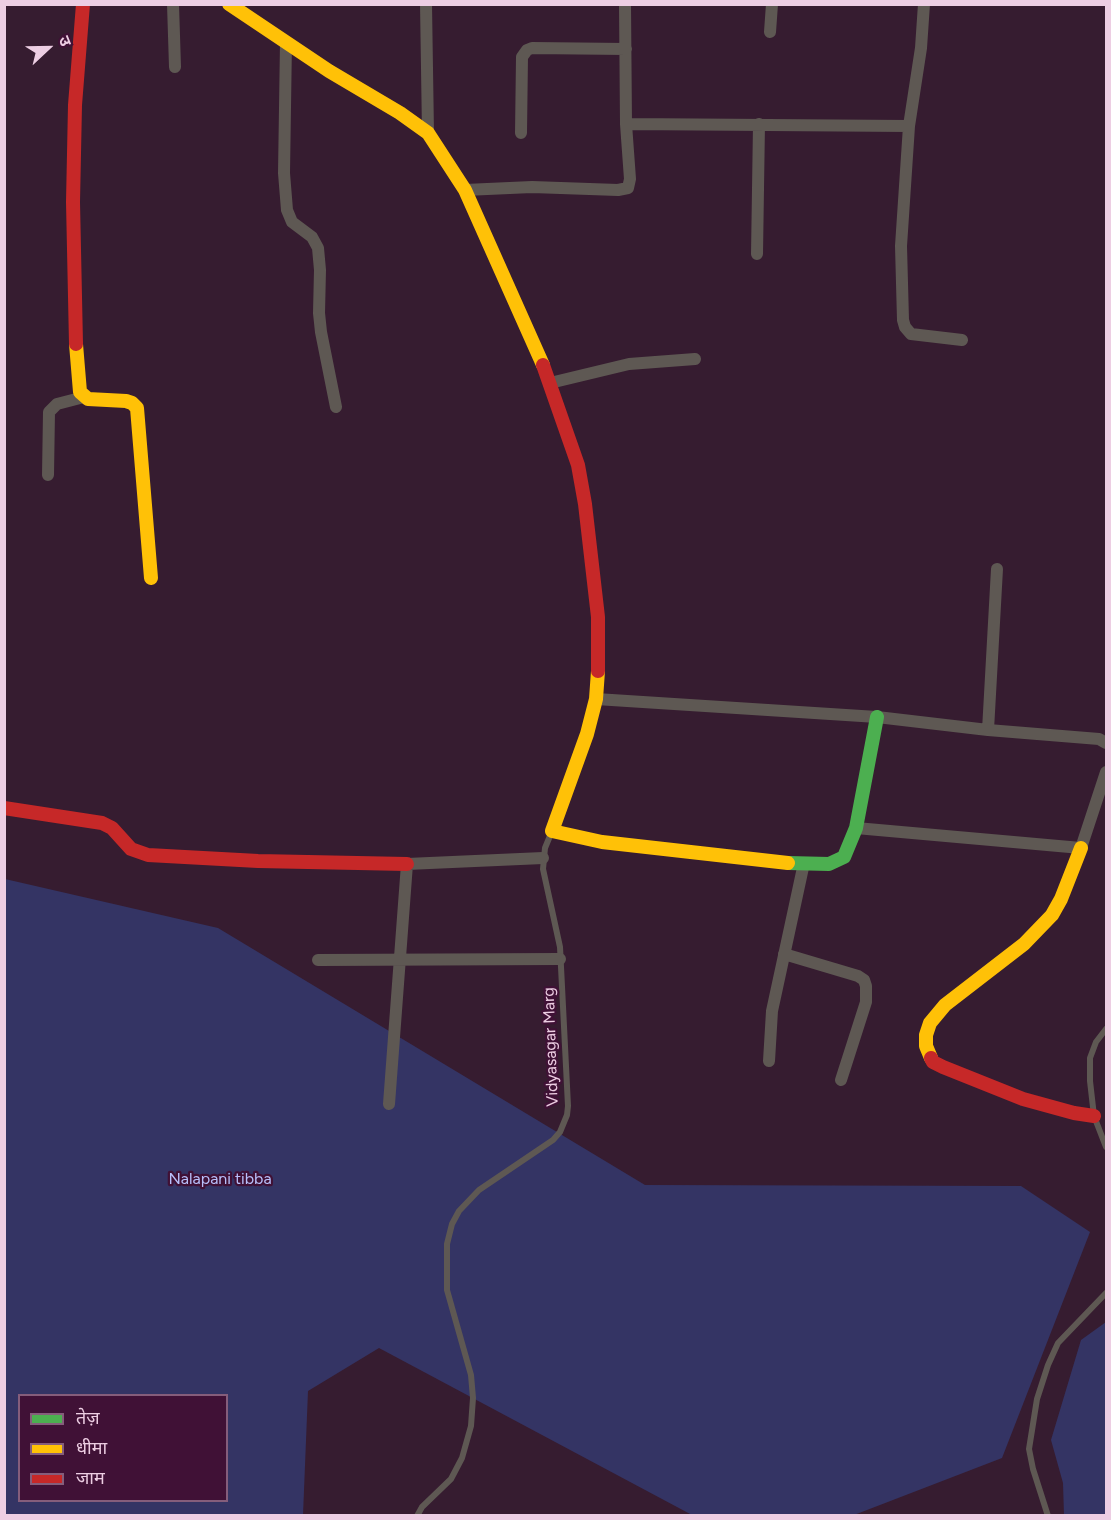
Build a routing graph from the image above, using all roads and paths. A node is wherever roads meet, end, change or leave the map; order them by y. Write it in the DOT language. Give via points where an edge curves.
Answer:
graph roads {
  1 [pos="83,4"];
  2 [pos="173,4"];
  3 [pos="229,4"];
  4 [pos="426,4"];
  5 [pos="625,4"];
  6 [pos="772,4"];
  7 [pos="924,4"];
  8 [pos="770,32"];
  9 [pos="286,42"];
  10 [pos="626,50"];
  11 [pos="174,67"];
  12 [pos="626,124"];
  13 [pos="759,124"];
  14 [pos="909,126"];
  15 [pos="428,133"];
  16 [pos="521,134"];
  17 [pos="465,190"];
  18 [pos="757,254"];
  19 [pos="963,340"];
  20 [pos="695,359"];
  21 [pos="550,383"];
  22 [pos="84,397"];
  23 [pos="336,407"];
  24 [pos="48,475"];
  25 [pos="997,569"];
  26 [pos="151,578"];
  27 [pos="596,699"];
  28 [pos="877,717"];
  29 [pos="988,730"];
  30 [pos="1107,743"];
  31 [pos="1107,772"];
  32 [pos="4,808"];
  33 [pos="856,828"];
  34 [pos="552,831"];
  35 [pos="1081,848"];
  36 [pos="543,858"];
  37 [pos="804,863"];
  38 [pos="406,864"];
  39 [pos="784,954"];
  40 [pos="560,959"];
  41 [pos="318,960"];
  42 [pos="400,960"];
  43 [pos="1107,1029"];
  44 [pos="770,1061"];
  45 [pos="841,1080"];
  46 [pos="389,1104"];
  47 [pos="1094,1116"];
  48 [pos="1107,1147"];
  49 [pos="1107,1293"];
  50 [pos="417,1515"];
  51 [pos="1048,1515"];
  1 -- 22 [label="street" via="75,105 73,213 78,385"];
  2 -- 11 [label="street"];
  3 -- 9 [label="street"];
  4 -- 15 [label="street"];
  5 -- 10 [label="street"];
  6 -- 8 [label="street"];
  7 -- 14 [label="street"];
  9 -- 15 [label="street"];
  9 -- 23 [label="street" via="287,210 290,219 312,237 318,249 319,313"];
  10 -- 12 [label="street"];
  10 -- 16 [label="street" via="527,50 522,57"];
  12 -- 13 [label="street"];
  12 -- 17 [label="street" via="628,188"];
  13 -- 14 [label="street"];
  13 -- 18 [label="street"];
  14 -- 19 [label="street" via="902,246 904,327 916,336"];
  15 -- 17 [label="street"];
  17 -- 21 [label="street"];
  20 -- 21 [label="street" via="629,364"];
  21 -- 27 [label="street" via="578,465 585,504 598,617"];
  22 -- 24 [label="street" via="57,405 49,412"];
  22 -- 26 [label="street" via="126,401 137,408"];
  25 -- 29 [label="street"];
  27 -- 28 [label="street"];
  27 -- 34 [label="street"];
  28 -- 29 [label="street"];
  28 -- 33 [label="street"];
  29 -- 30 [label="street" via="1099,739"];
  31 -- 35 [label="street"];
  32 -- 38 [label="street" via="102,823 131,849 148,855"];
  33 -- 35 [label="street"];
  33 -- 37 [label="street" via="844,857 829,864"];
  34 -- 36 [label="lane, Vidyasagar Marg"];
  34 -- 37 [label="street" via="602,842"];
  35 -- 47 [label="street" via="1052,915 1024,944 945,1005 930,1023 926,1046 933,1062 943,1067 1023,1099"];
  36 -- 38 [label="street"];
  36 -- 40 [label="lane, Vidyasagar Marg"];
  37 -- 39 [label="street"];
  38 -- 42 [label="street"];
  39 -- 44 [label="street" via="772,1011"];
  39 -- 45 [label="street" via="864,980 866,1002"];
  40 -- 42 [label="street"];
  40 -- 50 [label="lane, Vidyasagar Marg" via="567,1115 553,1140 479,1190 452,1224 447,1244 447,1290 471,1375 471,1426 454,1473"];
  41 -- 42 [label="street"];
  42 -- 46 [label="street"];
  43 -- 47 [label="lane" via="1090,1058"];
  47 -- 48 [label="lane"];
  49 -- 51 [label="lane" via="1059,1342 1037,1398 1029,1449"];
}
